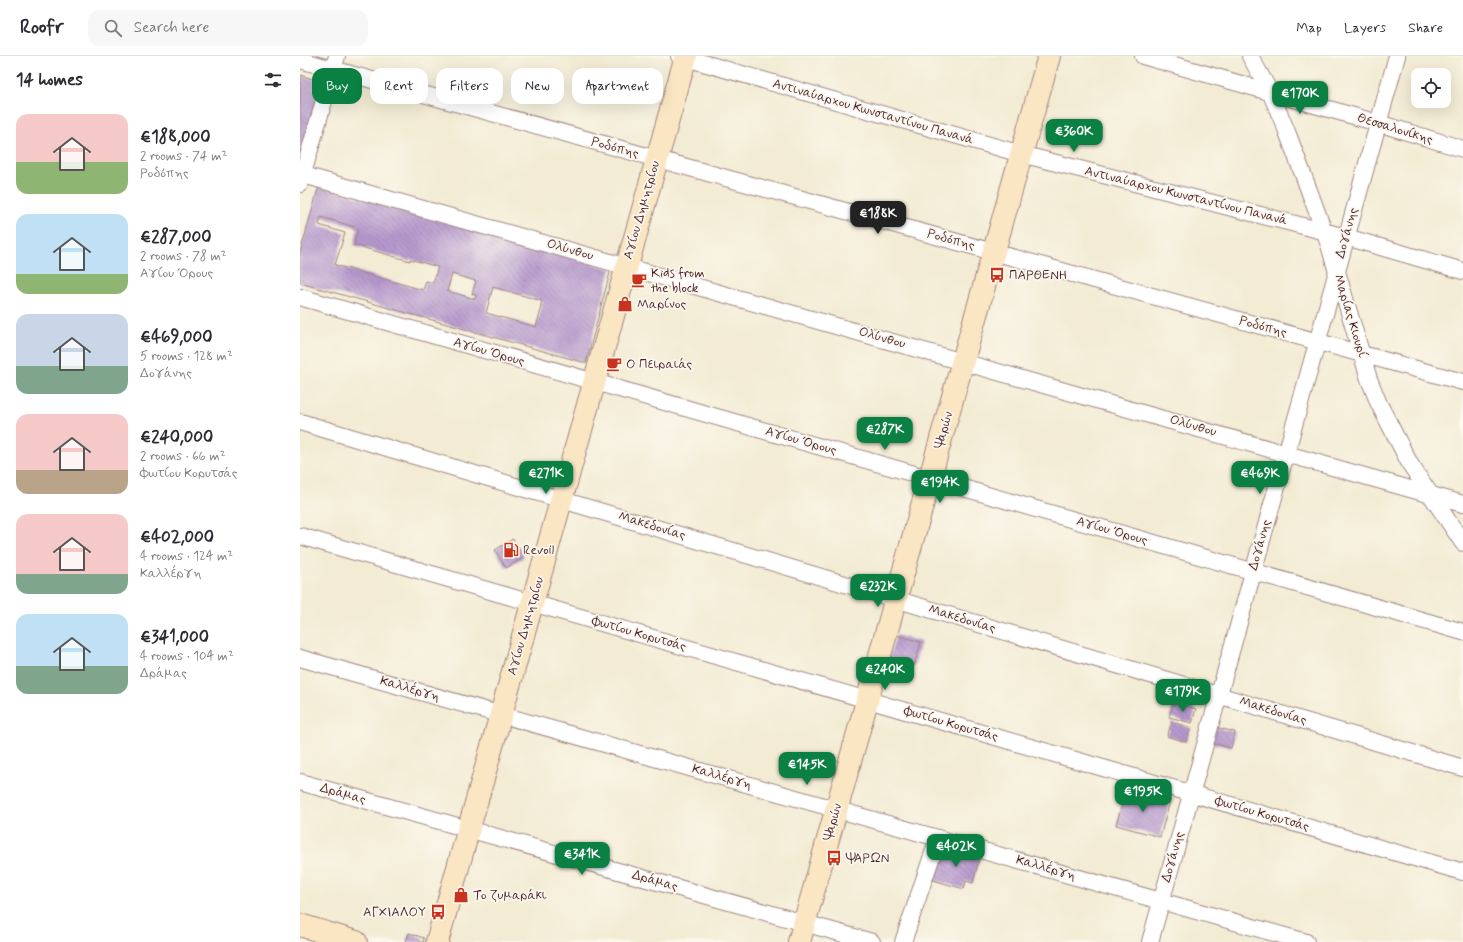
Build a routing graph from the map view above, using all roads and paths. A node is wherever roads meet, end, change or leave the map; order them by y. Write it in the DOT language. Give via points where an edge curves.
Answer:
graph roads {
  1 [pos="1049,56"];
  2 [pos="1143,56"];
  3 [pos="1250,56"];
  4 [pos="1397,56"];
  5 [pos="683,57"];
  6 [pos="300,60"];
  7 [pos="335,63"];
  8 [pos="1270,92"];
  9 [pos="1378,123"];
  10 [pos="1463,149"];
  11 [pos="1021,154"];
  12 [pos="657,159"];
  13 [pos="301,178"];
  14 [pos="1324,232"];
  15 [pos="1346,237"];
  16 [pos="994,252"];
  17 [pos="627,266"];
  18 [pos="1337,271"];
  19 [pos="1463,271"];
  20 [pos="300,297"];
  21 [pos="1317,341"];
  22 [pos="1361,354"];
  23 [pos="963,361"];
  24 [pos="594,382"];
  25 [pos="1463,382"];
  26 [pos="300,422"];
  27 [pos="1286,453"];
  28 [pos="930,478"];
  29 [pos="1430,495"];
  30 [pos="562,500"];
  31 [pos="1463,504"];
  32 [pos="300,536"];
  33 [pos="1463,543"];
  34 [pos="1253,572"];
  35 [pos="896,599"];
  36 [pos="532,603"];
  37 [pos="1463,632"];
  38 [pos="300,658"];
  39 [pos="1219,695"];
  40 [pos="867,700"];
  41 [pos="501,714"];
  42 [pos="1463,768"];
  43 [pos="300,782"];
  44 [pos="1191,794"];
  45 [pos="836,809"];
  46 [pos="469,829"];
  47 [pos="938,838"];
  48 [pos="1463,872"];
  49 [pos="1161,901"];
  50 [pos="300,925"];
  51 [pos="802,933"];
  52 [pos="356,942"];
  53 [pos="437,942"];
  54 [pos="872,942"];
  55 [pos="903,942"];
  56 [pos="1150,942"];
  57 [pos="1306,942"];
  1 -- 11 [label="main road, Ψαρών"];
  2 -- 8 [label="street, Θεσσαλονίκης"];
  3 -- 8 [label="street, Μαρίας Κιουρί"];
  4 -- 9 [label="street, Δογάνης"];
  5 -- 11 [label="street, Αντιναύαρχου Κωνσταντίνου Πανανά"];
  5 -- 12 [label="main road, Αγίου Δημητρίου"];
  6 -- 7 [label="street, Ροδόπης"];
  7 -- 12 [label="street, Ροδόπης"];
  7 -- 13 [label="street"];
  8 -- 9 [label="street, Θεσσαλονίκης"];
  8 -- 14 [label="street, Μαρίας Κιουρί"];
  9 -- 10 [label="street, Θεσσαλονίκης"];
  9 -- 15 [label="street, Δογάνης"];
  11 -- 14 [label="street, Αντιναύαρχου Κωνσταντίνου Πανανά"];
  11 -- 16 [label="main road, Ψαρών"];
  12 -- 16 [label="street, Ροδόπης"];
  12 -- 17 [label="main road, Αγίου Δημητρίου"];
  13 -- 17 [label="street, Ολύνθου"];
  14 -- 15 [label="street, Αντιναύαρχου Κωνσταντίνου Πανανά"];
  14 -- 18 [label="street, Μαρίας Κιουρί"];
  15 -- 18 [label="street, Δογάνης"];
  15 -- 19 [label="street, Αντιναύαρχου Κωνσταντίνου Πανανά"];
  16 -- 21 [label="street, Ροδόπης"];
  16 -- 23 [label="main road, Ψαρών"];
  17 -- 23 [label="street, Ολύνθου"];
  17 -- 24 [label="main road, Αγίου Δημητρίου"];
  18 -- 21 [label="street, Δογάνης"];
  18 -- 22 [label="street, Μαρίας Κιουρί"];
  20 -- 24 [label="street, Αγίου Όρους"];
  21 -- 22 [label="street, Ροδόπης"];
  21 -- 27 [label="street, Δογάνης"];
  22 -- 25 [label="street, Ροδόπης"];
  22 -- 29 [label="street, Μαρίας Κιουρί" via="1369,380 1393,433"];
  23 -- 27 [label="street, Ολύνθου"];
  23 -- 28 [label="main road, Ψαρών"];
  24 -- 28 [label="street, Αγίου Όρους"];
  24 -- 30 [label="main road, Αγίου Δημητρίου"];
  26 -- 30 [label="street, Μακεδονίας"];
  27 -- 29 [label="street, Ολύνθου"];
  27 -- 34 [label="street, Δογάνης"];
  28 -- 34 [label="street, Αγίου Όρους"];
  28 -- 35 [label="main road, Ψαρών"];
  29 -- 31 [label="street, Ολύνθου"];
  29 -- 33 [label="street, Μαρίας Κιουρί"];
  30 -- 35 [label="street, Μακεδονίας"];
  30 -- 36 [label="main road, Αγίου Δημητρίου"];
  32 -- 36 [label="street, Φωτίου Κορυτσάς"];
  34 -- 37 [label="street, Αγίου Όρους"];
  34 -- 39 [label="street, Δογάνης"];
  35 -- 39 [label="street, Μακεδονίας"];
  35 -- 40 [label="main road, Ψαρών"];
  36 -- 40 [label="street, Φωτίου Κορυτσάς"];
  36 -- 41 [label="main road, Αγίου Δημητρίου"];
  38 -- 41 [label="street, Καλλέργη"];
  39 -- 42 [label="street, Μακεδονίας"];
  39 -- 44 [label="street, Δογάνης"];
  40 -- 44 [label="street, Φωτίου Κορυτσάς"];
  40 -- 45 [label="main road, Ψαρών"];
  41 -- 45 [label="street, Καλλέργη"];
  41 -- 46 [label="main road, Αγίου Δημητρίου"];
  43 -- 46 [label="street, Δράμας"];
  44 -- 48 [label="street, Φωτίου Κορυτσάς"];
  44 -- 49 [label="street, Δογάνης"];
  45 -- 47 [label="street, Καλλέργη"];
  45 -- 51 [label="main road, Ψαρών"];
  46 -- 51 [label="street, Δράμας"];
  46 -- 53 [label="main road, Αγίου Δημητρίου"];
  47 -- 49 [label="street, Καλλέργη"];
  47 -- 55 [label="street"];
  49 -- 56 [label="street, Δογάνης"];
  49 -- 57 [label="street, Καλλέργη"];
  50 -- 52 [label="main road"];
  51 -- 54 [label="street, Δράμας"];
}
